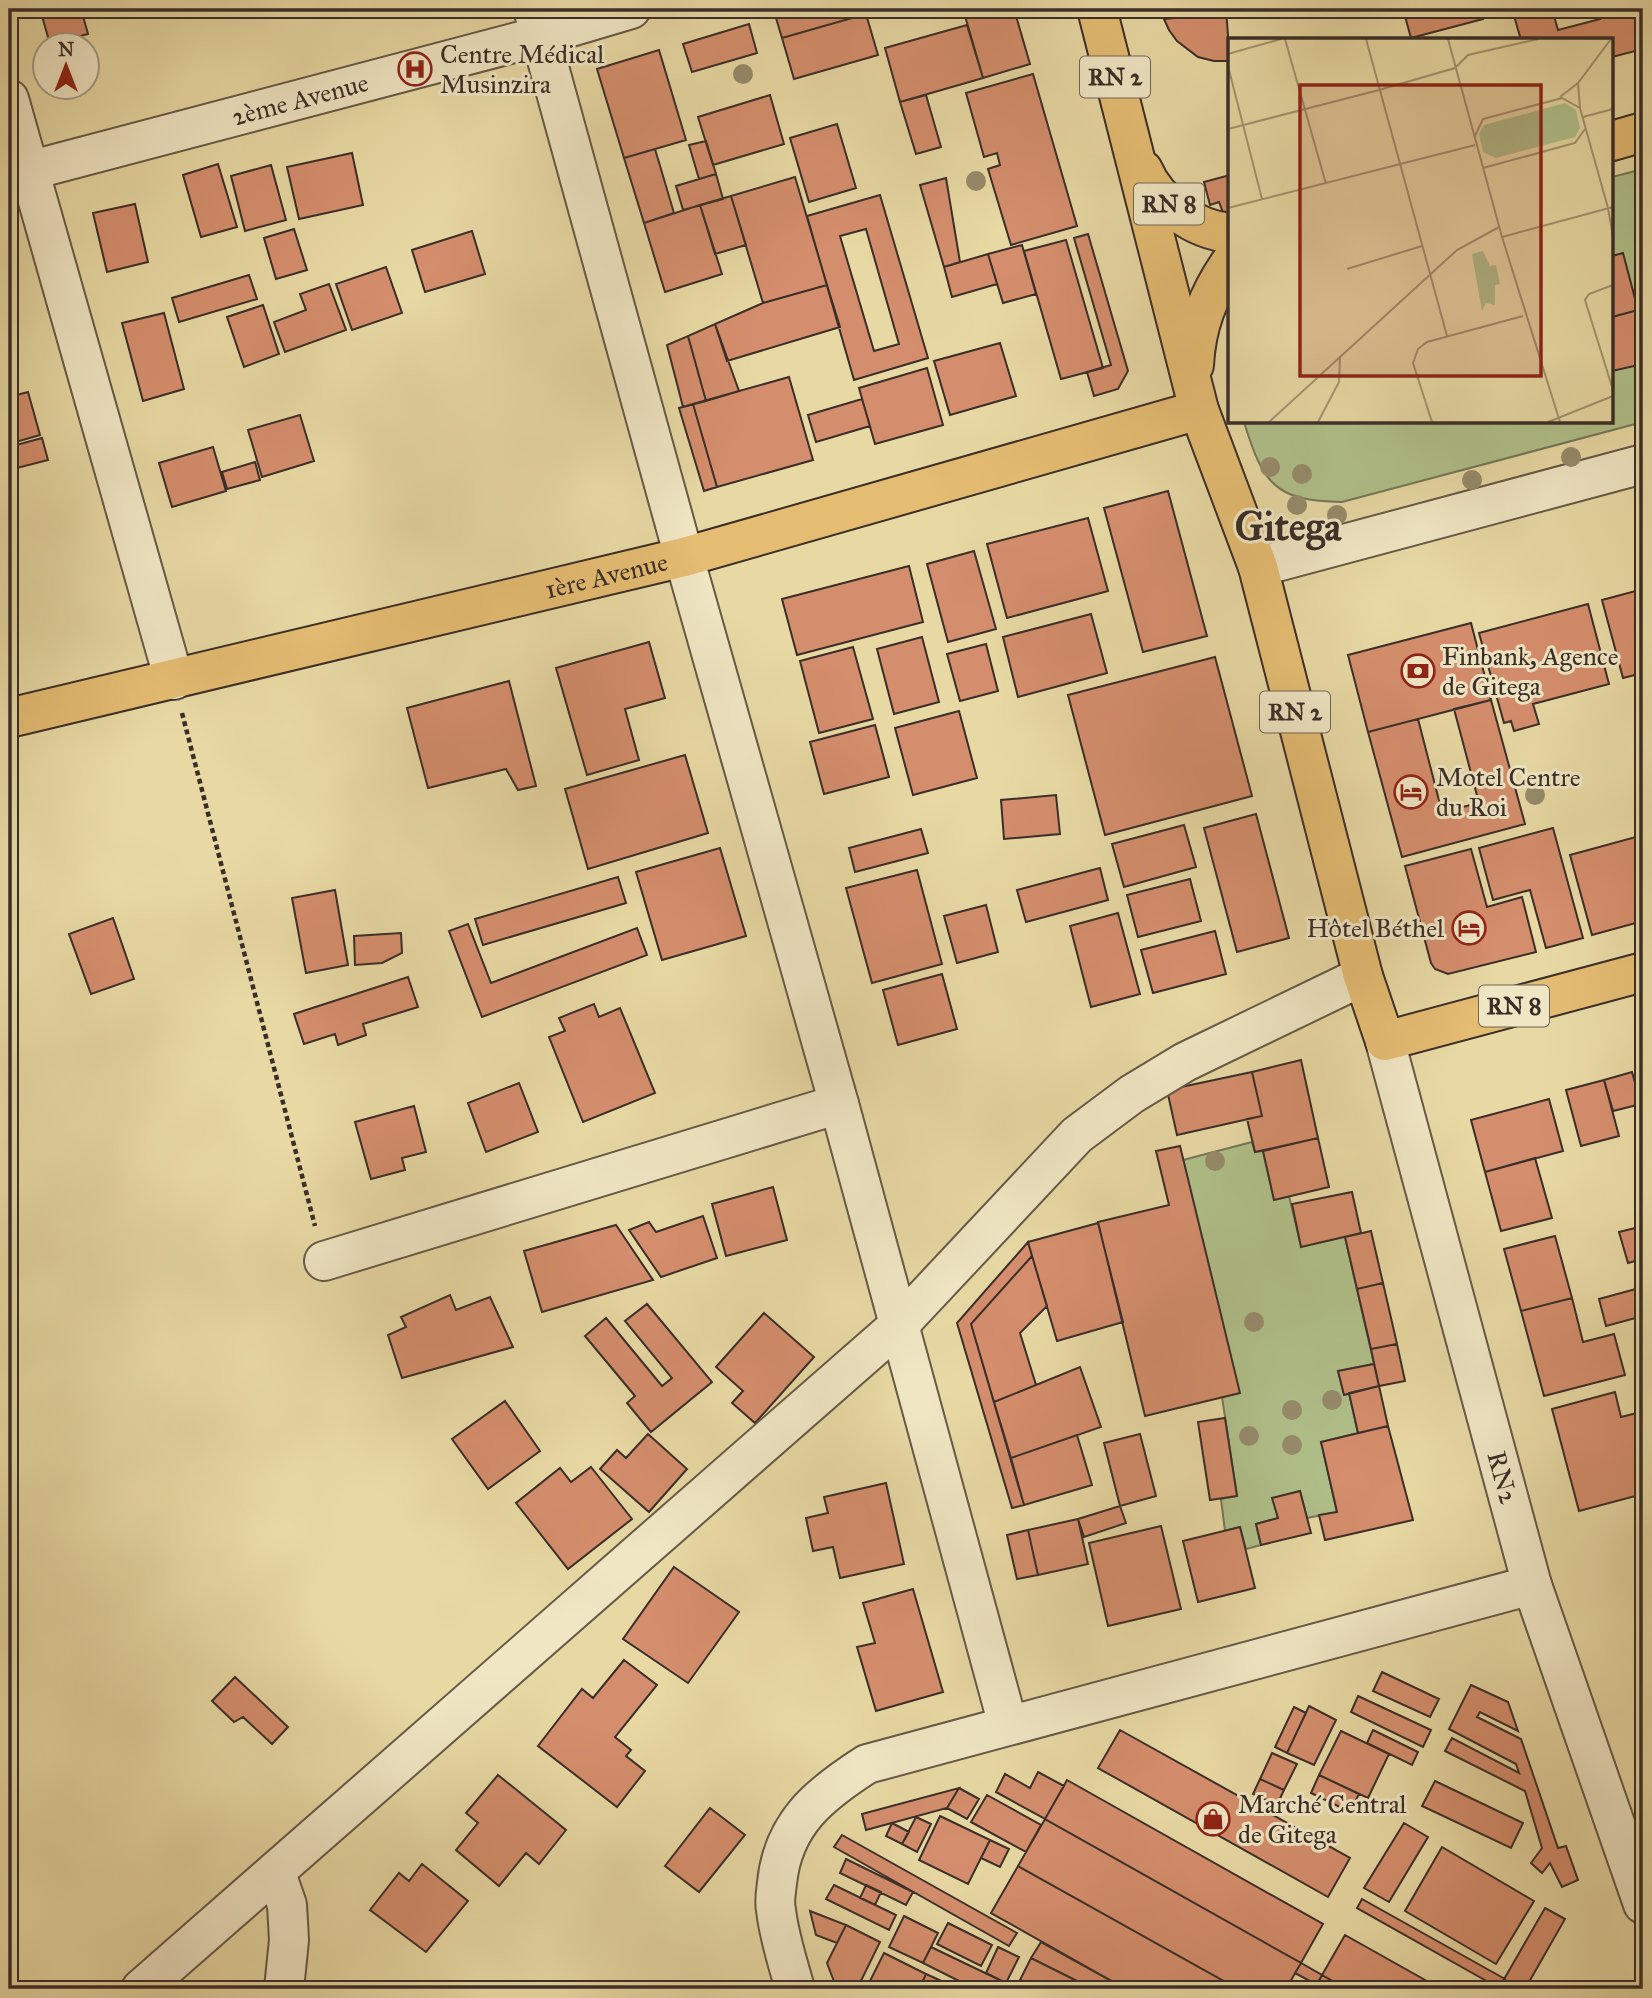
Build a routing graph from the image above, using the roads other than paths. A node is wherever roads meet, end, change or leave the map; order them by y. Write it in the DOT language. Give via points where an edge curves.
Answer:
graph roads {
  1 [pos="631,9"];
  2 [pos="1097,9"];
  3 [pos="536,22"];
  4 [pos="9,99"];
  5 [pos="1643,132"];
  6 [pos="1614,140"];
  7 [pos="1133,145"];
  8 [pos="19,174"];
  9 [pos="1228,232"];
  10 [pos="1228,266"];
  11 [pos="1196,399"];
  12 [pos="1643,464"];
  13 [pos="684,557"];
  14 [pos="1258,567"];
  15 [pos="174,680"];
  16 [pos="9,718"];
  17 [pos="1643,972"];
  18 [pos="1363,976"];
  19 [pos="1385,1041"];
  20 [pos="839,1104"];
  21 [pos="324,1261"];
  22 [pos="898,1326"];
  23 [pos="1532,1585"];
  24 [pos="1009,1724"];
  25 [pos="276,1872"];
  26 [pos="1643,1904"];
  27 [pos="141,1989"];
  28 [pos="284,1989"];
  29 [pos="795,1989"];
  1 -- 3 [label="street, 2ème Avenue"];
  2 -- 7 [label="main road, RN 2"];
  3 -- 8 [label="street, 2ème Avenue"];
  3 -- 13 [label="street"];
  4 -- 8 [label="street"];
  5 -- 6 [label="main road"];
  7 -- 9 [label="main road, RN 8" via="1147,179 1167,202 1191,221"];
  7 -- 11 [label="main road, RN 2"];
  8 -- 15 [label="street"];
  10 -- 11 [label="main road" via="1204,309 1195,341"];
  11 -- 13 [label="main road, 1ère Avenue"];
  11 -- 14 [label="main road, RN 2"];
  12 -- 14 [label="street"];
  13 -- 15 [label="main road, 1ère Avenue"];
  13 -- 20 [label="street"];
  14 -- 18 [label="main road, RN 2"];
  15 -- 16 [label="main road, 1ère Avenue"];
  17 -- 19 [label="main road, RN 8"];
  18 -- 19 [label="main road, RN 2"];
  18 -- 22 [label="street" via="1185,1062 1077,1135"];
  19 -- 23 [label="street, RN2"];
  20 -- 21 [label="street"];
  20 -- 22 [label="street"];
  22 -- 24 [label="street"];
  22 -- 25 [label="street"];
  23 -- 24 [label="street"];
  23 -- 26 [label="street, RN2"];
  24 -- 29 [label="street" via="867,1764 833,1785 806,1810 790,1836 779,1868 775,1908"];
  25 -- 27 [label="street"];
  25 -- 28 [label="street" via="286,1905 289,1940"];
}
